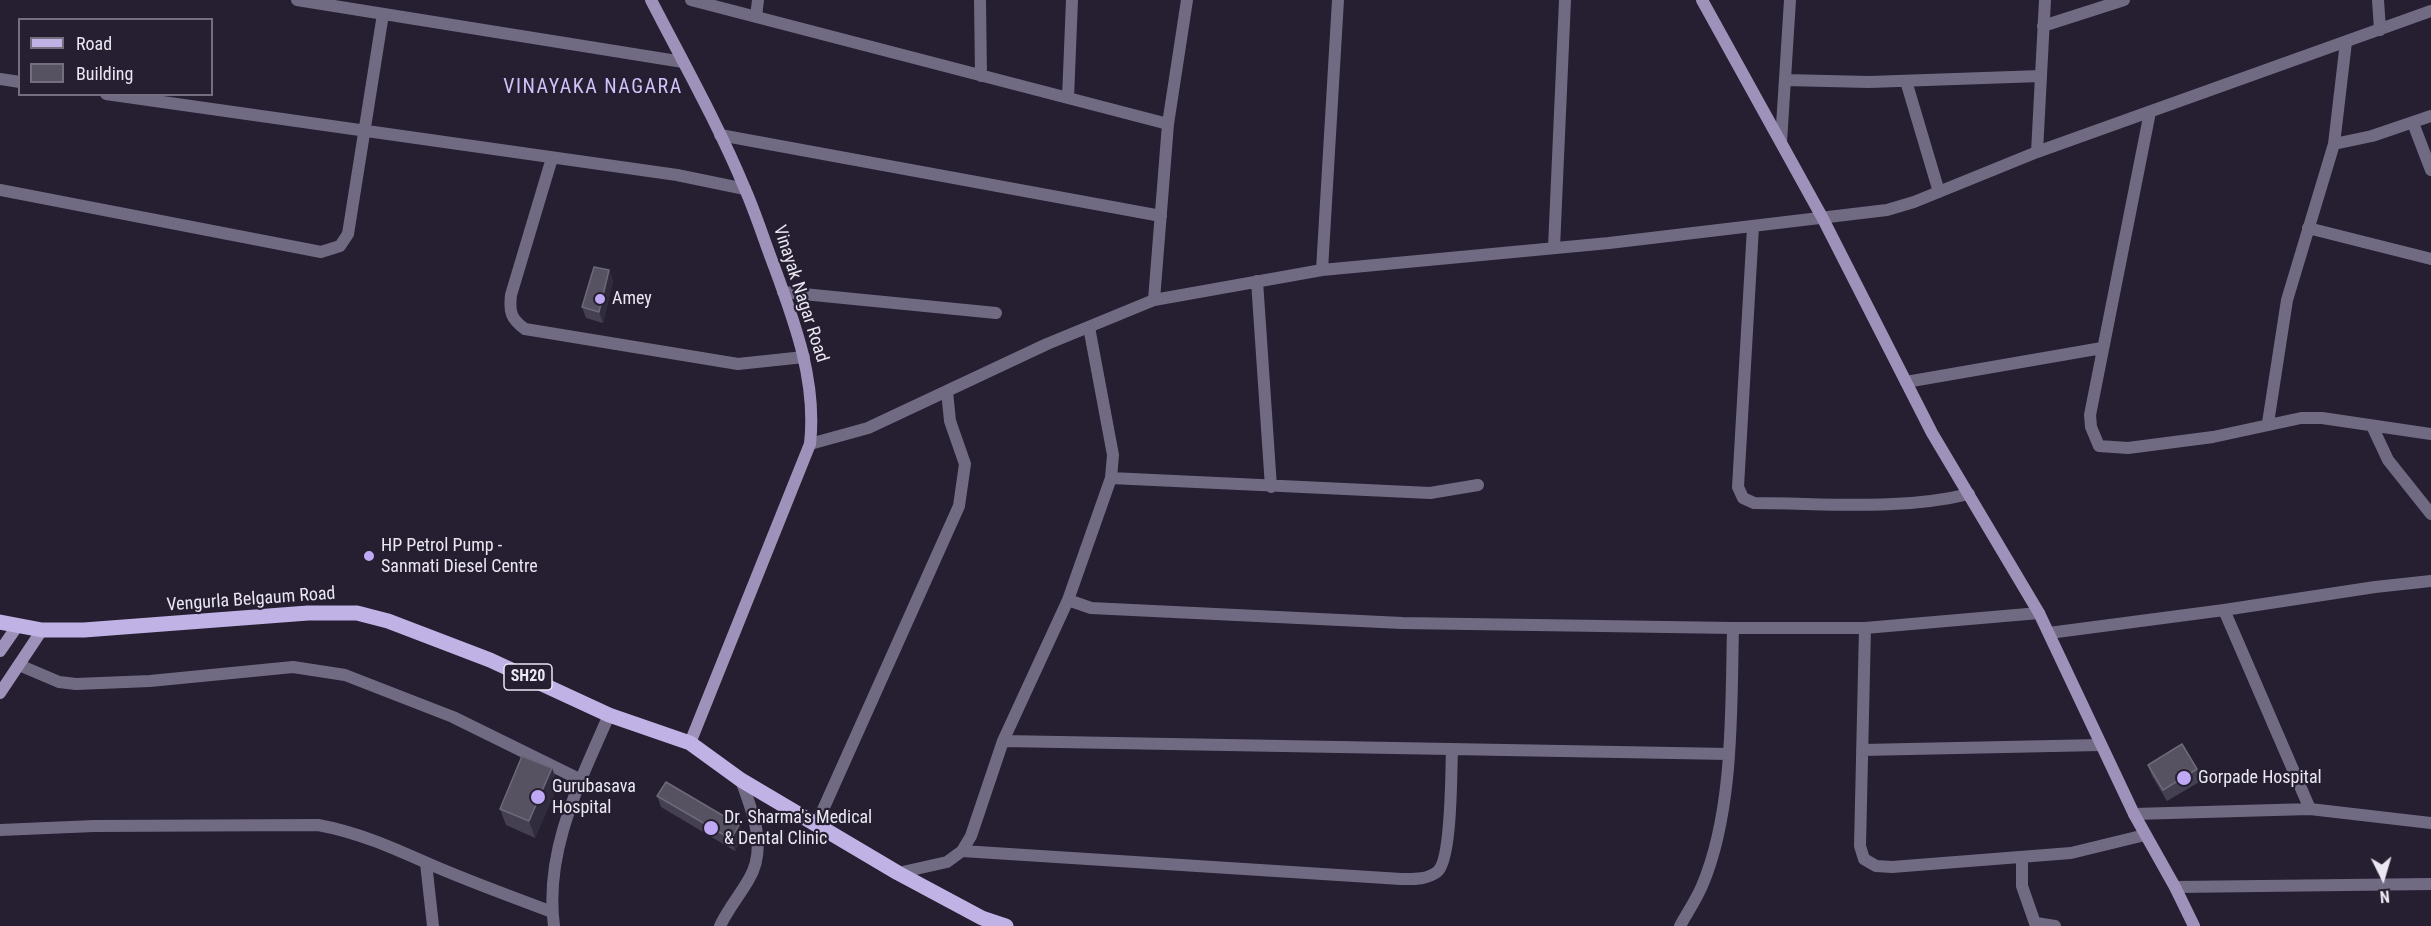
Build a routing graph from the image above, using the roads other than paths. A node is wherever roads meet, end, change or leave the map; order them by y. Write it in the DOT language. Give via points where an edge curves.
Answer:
graph roads {
  1 [pos="297,0"];
  2 [pos="651,0"];
  3 [pos="691,0"];
  4 [pos="758,0"];
  5 [pos="980,0"];
  6 [pos="1072,0"];
  7 [pos="1187,0"];
  8 [pos="1338,0"];
  9 [pos="1565,0"];
  10 [pos="1702,0"];
  11 [pos="1790,0"];
  12 [pos="2045,0"];
  13 [pos="2124,0"];
  14 [pos="2378,0"];
  15 [pos="2431,11"];
  16 [pos="382,14"];
  17 [pos="756,17"];
  18 [pos="2043,26"];
  19 [pos="2380,30"];
  20 [pos="2346,42"];
  21 [pos="683,62"];
  22 [pos="981,75"];
  23 [pos="2041,76"];
  24 [pos="0,79"];
  25 [pos="1785,80"];
  26 [pos="1906,81"];
  27 [pos="18,82"];
  28 [pos="120,96"];
  29 [pos="1068,98"];
  30 [pos="2150,112"];
  31 [pos="2431,116"];
  32 [pos="2413,123"];
  33 [pos="1168,124"];
  34 [pos="364,131"];
  35 [pos="720,135"];
  36 [pos="1781,142"];
  37 [pos="2334,144"];
  38 [pos="2037,152"];
  39 [pos="552,158"];
  40 [pos="2431,170"];
  41 [pos="745,189"];
  42 [pos="0,190"];
  43 [pos="1939,192"];
  44 [pos="1161,216"];
  45 [pos="1822,217"];
  46 [pos="1753,227"];
  47 [pos="2308,228"];
  48 [pos="1554,248"];
  49 [pos="2431,259"];
  50 [pos="1322,270"];
  51 [pos="1257,281"];
  52 [pos="783,292"];
  53 [pos="1154,300"];
  54 [pos="996,313"];
  55 [pos="1089,327"];
  56 [pos="2102,348"];
  57 [pos="804,357"];
  58 [pos="1906,382"];
  59 [pos="947,391"];
  60 [pos="2268,423"];
  61 [pos="2373,428"];
  62 [pos="2431,434"];
  63 [pos="810,444"];
  64 [pos="1111,478"];
  65 [pos="1478,486"];
  66 [pos="1271,487"];
  67 [pos="1969,494"];
  68 [pos="2431,514"];
  69 [pos="2431,582"];
  70 [pos="1068,600"];
  71 [pos="2224,610"];
  72 [pos="2040,613"];
  73 [pos="0,622"];
  74 [pos="18,626"];
  75 [pos="1733,628"];
  76 [pos="1865,628"];
  77 [pos="42,630"];
  78 [pos="2049,633"];
  79 [pos="0,651"];
  80 [pos="18,665"];
  81 [pos="0,693"];
  82 [pos="609,715"];
  83 [pos="1003,741"];
  84 [pos="690,743"];
  85 [pos="2100,745"];
  86 [pos="1452,749"];
  87 [pos="1862,750"];
  88 [pos="1729,754"];
  89 [pos="581,780"];
  90 [pos="741,780"];
  91 [pos="2310,809"];
  92 [pos="2134,814"];
  93 [pos="817,823"];
  94 [pos="2431,823"];
  95 [pos="0,830"];
  96 [pos="2145,835"];
  97 [pos="962,851"];
  98 [pos="2022,857"];
  99 [pos="426,863"];
  100 [pos="898,873"];
  101 [pos="2431,884"];
  102 [pos="2175,887"];
  103 [pos="552,912"];
  104 [pos="2036,924"];
  105 [pos="433,926"];
  106 [pos="554,926"];
  107 [pos="720,926"];
  108 [pos="1006,926"];
  109 [pos="1680,926"];
  110 [pos="2055,926"];
  111 [pos="2193,926"];
  1 -- 16 [label="street"];
  2 -- 21 [label="main road, Vinayak Nagar Road"];
  3 -- 17 [label="street"];
  4 -- 17 [label="street"];
  5 -- 22 [label="street"];
  6 -- 29 [label="street"];
  7 -- 33 [label="street"];
  8 -- 50 [label="street"];
  9 -- 48 [label="street"];
  10 -- 36 [label="main road"];
  11 -- 25 [label="street"];
  12 -- 18 [label="street"];
  13 -- 18 [label="street"];
  14 -- 19 [label="street"];
  15 -- 19 [label="street"];
  16 -- 21 [label="street"];
  16 -- 34 [label="street"];
  17 -- 22 [label="street"];
  18 -- 23 [label="street"];
  19 -- 20 [label="street"];
  20 -- 30 [label="street"];
  20 -- 37 [label="street"];
  21 -- 35 [label="main road, Vinayak Nagar Road"];
  22 -- 29 [label="street"];
  23 -- 26 [label="street"];
  23 -- 38 [label="street"];
  24 -- 27 [label="street"];
  25 -- 26 [label="street"];
  25 -- 36 [label="street"];
  26 -- 43 [label="street"];
  28 -- 34 [label="street"];
  29 -- 33 [label="street"];
  30 -- 38 [label="street"];
  30 -- 56 [label="street"];
  31 -- 32 [label="street"];
  32 -- 37 [label="street"];
  32 -- 40 [label="street"];
  33 -- 44 [label="street"];
  34 -- 39 [label="street"];
  34 -- 42 [label="street" via="348,234 340,246 321,252"];
  35 -- 41 [label="main road, Vinayak Nagar Road"];
  35 -- 44 [label="street"];
  36 -- 45 [label="main road"];
  37 -- 47 [label="street"];
  38 -- 43 [label="street"];
  39 -- 41 [label="street" via="677,175"];
  39 -- 57 [label="street" via="511,295 513,320 525,329 738,364"];
  41 -- 52 [label="main road, Vinayak Nagar Road"];
  43 -- 45 [label="street" via="1887,210"];
  44 -- 53 [label="street"];
  45 -- 46 [label="street"];
  45 -- 58 [label="main road"];
  46 -- 48 [label="street"];
  46 -- 67 [label="street" via="1738,487 1743,498 1754,503 1899,504"];
  47 -- 49 [label="street"];
  47 -- 60 [label="street" via="2282,322"];
  48 -- 50 [label="street"];
  50 -- 51 [label="street"];
  51 -- 53 [label="street"];
  51 -- 66 [label="street"];
  52 -- 54 [label="street"];
  52 -- 57 [label="main road, Vinayak Nagar Road"];
  53 -- 55 [label="street"];
  55 -- 59 [label="street"];
  55 -- 64 [label="street" via="1113,455"];
  56 -- 58 [label="street"];
  56 -- 60 [label="street" via="2090,415 2099,446 2138,447"];
  57 -- 63 [label="main road, Vinayak Nagar Road" via="813,421"];
  58 -- 67 [label="main road"];
  59 -- 63 [label="street" via="868,428"];
  59 -- 93 [label="street" via="950,421 965,464 958,506"];
  60 -- 61 [label="street" via="2322,418"];
  61 -- 62 [label="street"];
  61 -- 68 [label="street" via="2388,460"];
  63 -- 84 [label="main road, Vinayak Nagar Road"];
  64 -- 66 [label="street"];
  64 -- 70 [label="street"];
  65 -- 66 [label="street" via="1430,493"];
  67 -- 72 [label="main road"];
  69 -- 71 [label="street"];
  70 -- 75 [label="street" via="1091,608 1390,622"];
  70 -- 83 [label="street"];
  71 -- 78 [label="street"];
  71 -- 91 [label="street"];
  72 -- 76 [label="street"];
  72 -- 78 [label="main road"];
  73 -- 74 [label="main road, Vengurla Belgaum Road / SH20"];
  74 -- 77 [label="main road, Vengurla Belgaum Road / SH20"];
  74 -- 79 [label="main road"];
  75 -- 76 [label="street"];
  75 -- 88 [label="street"];
  76 -- 87 [label="street"];
  77 -- 80 [label="main road"];
  77 -- 82 [label="main road, Vengurla Belgaum Road / SH20" via="357,613 490,660"];
  78 -- 85 [label="main road"];
  80 -- 81 [label="main road"];
  80 -- 89 [label="street" via="59,682 76,684 293,667 345,675 453,717"];
  82 -- 84 [label="main road, Vengurla Belgaum Road / SH20"];
  82 -- 89 [label="street"];
  83 -- 86 [label="street"];
  83 -- 97 [label="street" via="971,836"];
  84 -- 90 [label="main road, Vengurla Belgaum Road / SH20"];
  85 -- 87 [label="street"];
  85 -- 92 [label="main road"];
  86 -- 88 [label="street"];
  86 -- 97 [label="street" via="1447,855 1438,872 1422,879"];
  87 -- 98 [label="street" via="1860,846 1864,859 1876,866 1892,867"];
  88 -- 109 [label="street" via="1716,843 1702,886"];
  89 -- 103 [label="street" via="558,843"];
  90 -- 93 [label="main road, Vengurla Belgaum Road / SH20"];
  90 -- 107 [label="street" via="758,836 756,860 751,876"];
  91 -- 92 [label="street"];
  91 -- 94 [label="street"];
  92 -- 96 [label="main road"];
  93 -- 100 [label="main road, Vengurla Belgaum Road / SH20"];
  95 -- 99 [label="street" via="318,825 346,830"];
  96 -- 98 [label="street" via="2094,849"];
  96 -- 102 [label="main road"];
  97 -- 100 [label="street" via="947,862"];
  98 -- 104 [label="street" via="2025,900"];
  99 -- 103 [label="street"];
  99 -- 105 [label="street"];
  100 -- 108 [label="main road, Vengurla Belgaum Road / SH20" via="982,918"];
  101 -- 102 [label="street"];
  102 -- 111 [label="main road"];
  103 -- 106 [label="street"];
  104 -- 110 [label="street"];
}
